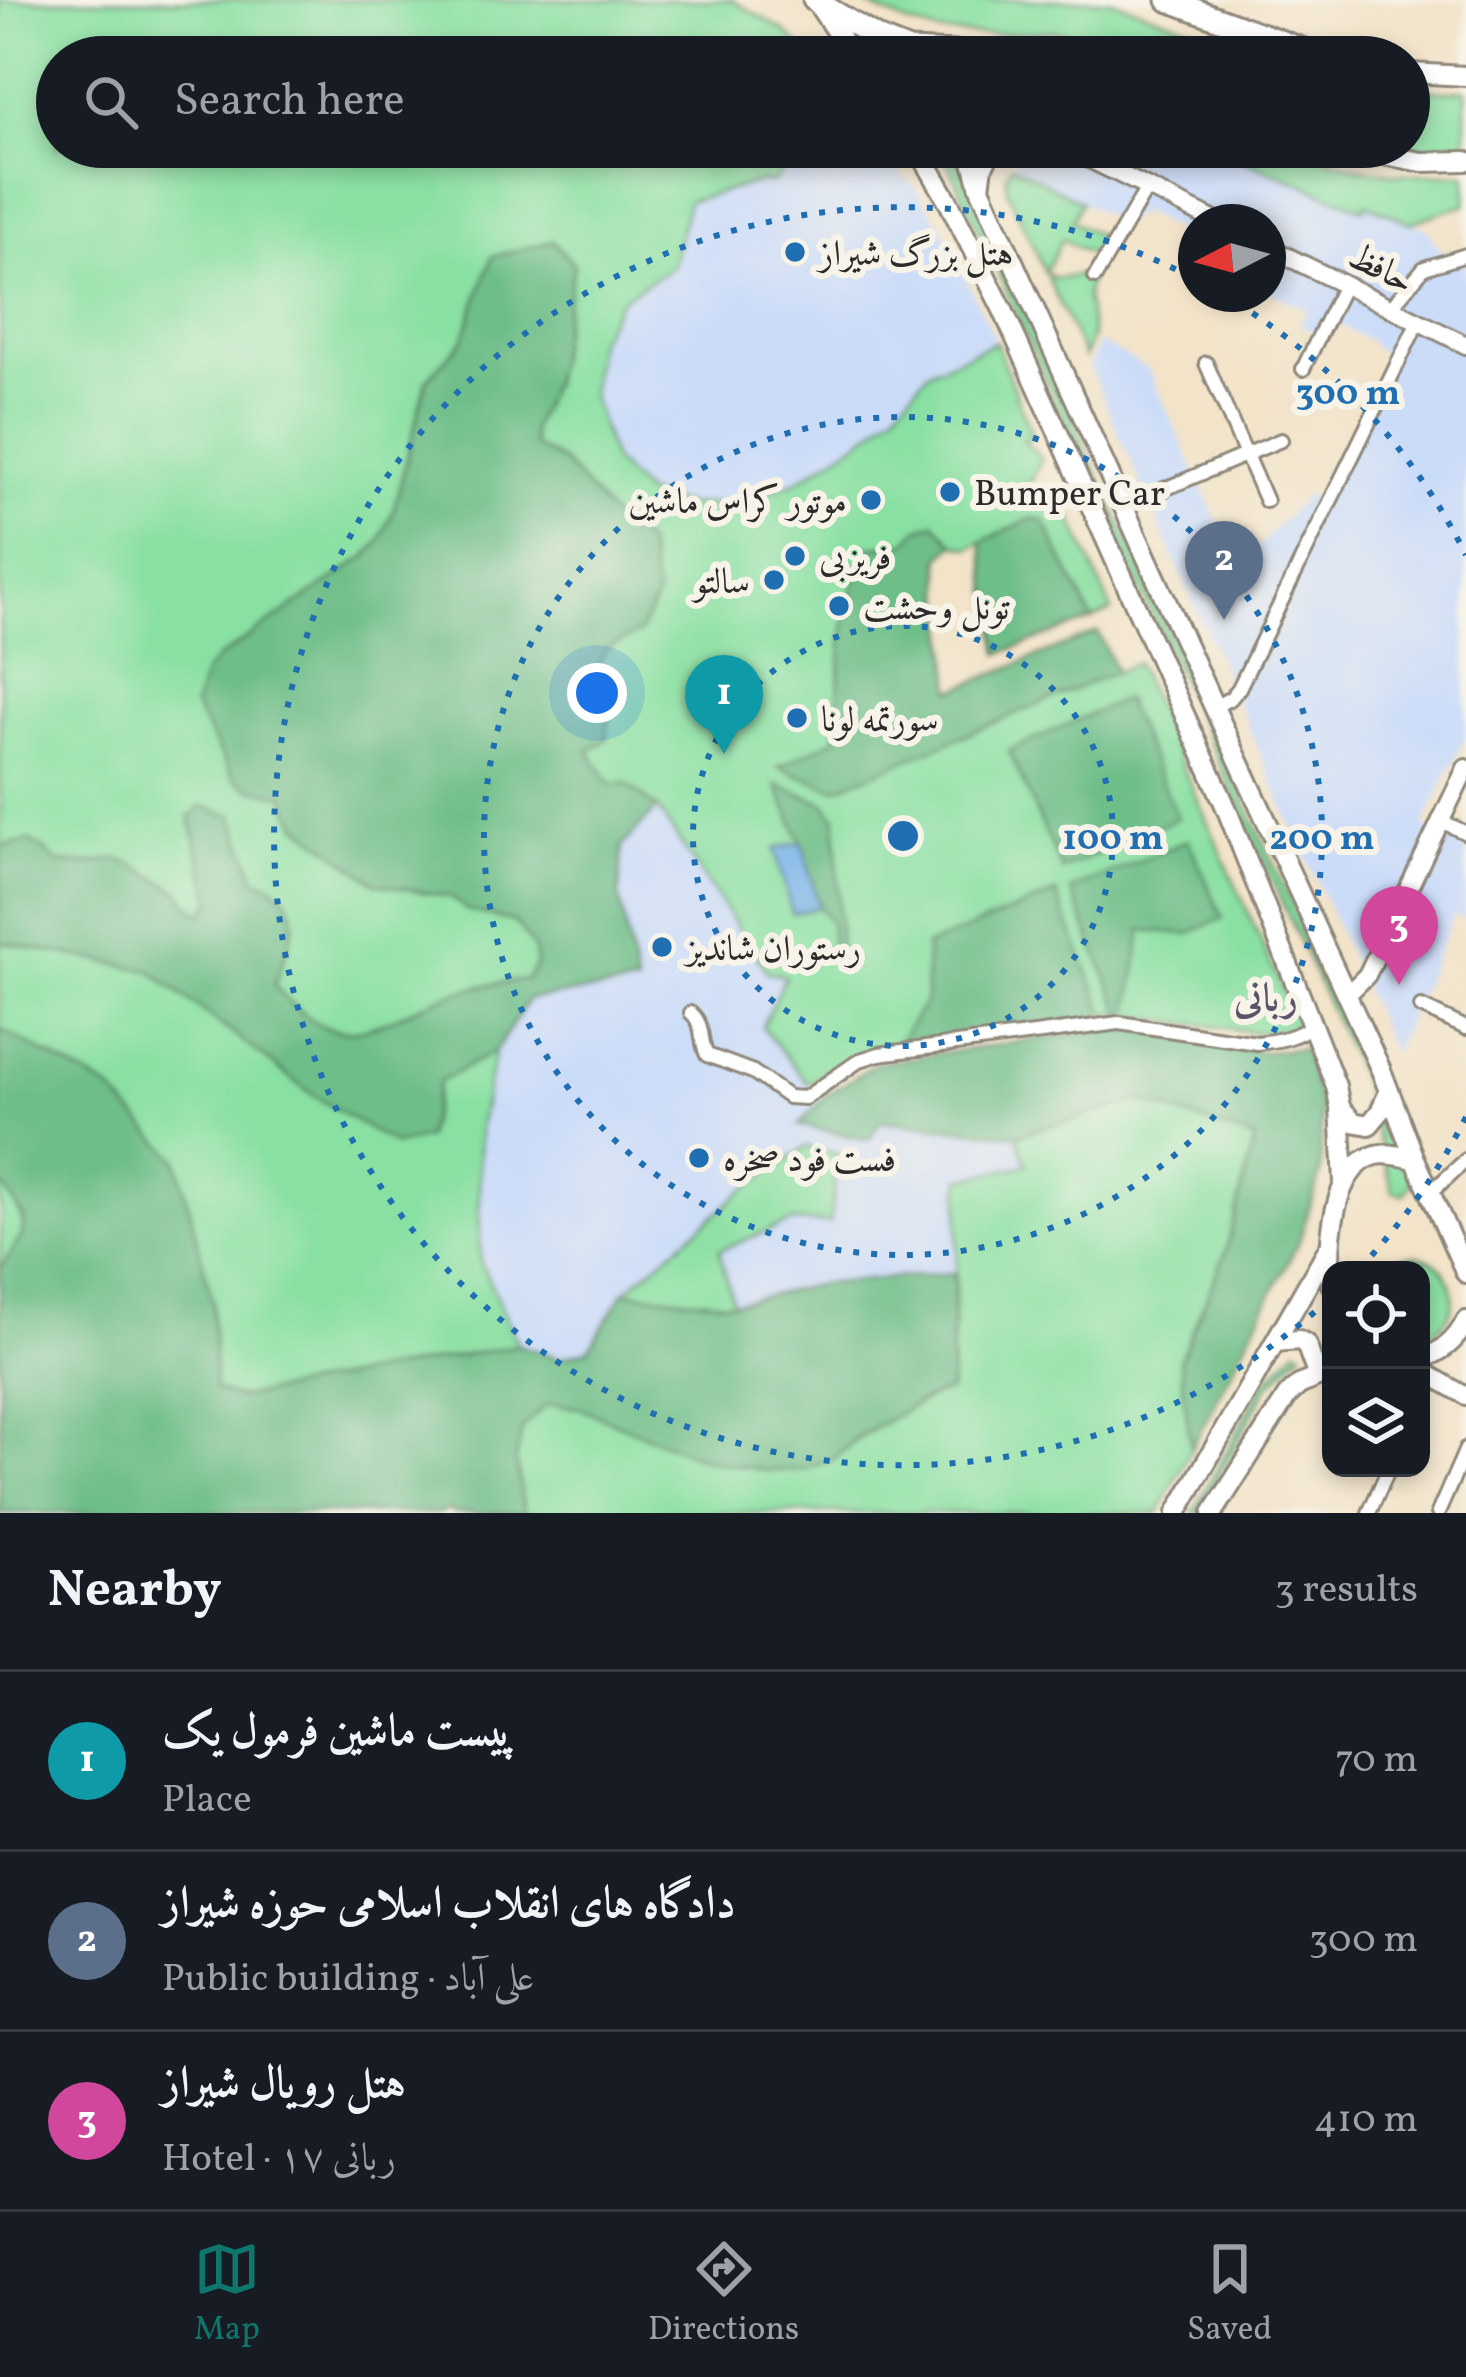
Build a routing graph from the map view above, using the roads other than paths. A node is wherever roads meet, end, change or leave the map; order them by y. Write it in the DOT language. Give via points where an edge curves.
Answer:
graph roads {
  1 [pos="1168,0"];
  2 [pos="816,2"];
  3 [pos="839,36"];
  4 [pos="874,36"];
  5 [pos="1266,36"];
  6 [pos="1430,74"];
  7 [pos="1466,76"];
  8 [pos="1466,161"];
  9 [pos="1430,162"];
  10 [pos="929,168"];
  11 [pos="975,168"];
  12 [pos="984,168"];
  13 [pos="1107,168"];
  14 [pos="980,188"];
  15 [pos="1147,188"];
  16 [pos="1179,204"];
  17 [pos="1466,256"];
  18 [pos="1286,257"];
  19 [pos="1095,278"];
  20 [pos="1344,285"];
  21 [pos="1390,308"];
  22 [pos="1418,322"];
  23 [pos="1466,345"];
  24 [pos="1206,363"];
  25 [pos="1304,370"];
  26 [pos="1281,440"];
  27 [pos="1246,454"];
  28 [pos="1266,501"];
  29 [pos="1124,506"];
  30 [pos="1214,707"];
  31 [pos="1466,768"];
  32 [pos="1439,820"];
  33 [pos="1466,833"];
  34 [pos="1347,995"];
  35 [pos="1421,1007"];
  36 [pos="692,1013"];
  37 [pos="1312,1025"];
  38 [pos="1466,1028"];
  39 [pos="1389,1092"];
  40 [pos="1340,1107"];
  41 [pos="1415,1159"];
  42 [pos="1466,1160"];
  43 [pos="1343,1182"];
  44 [pos="1430,1193"];
  45 [pos="1328,1249"];
  46 [pos="1329,1261"];
  47 [pos="1466,1273"];
  48 [pos="1466,1321"];
  49 [pos="1276,1342"];
  50 [pos="1430,1363"];
  51 [pos="1426,1369"];
  52 [pos="1322,1371"];
  53 [pos="1322,1375"];
  54 [pos="1466,1396"];
  55 [pos="1466,1449"];
  56 [pos="1385,1477"];
  57 [pos="1177,1513"];
  58 [pos="1213,1513"];
  59 [pos="1369,1513"];
  60 [pos="1438,1513"];
  1 -- 5 [label="highway"];
  2 -- 3 [label="main road"];
  2 -- 4 [label="highway"];
  6 -- 7 [label="main road"];
  8 -- 9 [label="main road"];
  10 -- 37 [label="main road" via="1003,310 1225,805"];
  11 -- 14 [label="main road"];
  12 -- 14 [label="main road"];
  13 -- 15 [label="main road"];
  14 -- 29 [label="main road"];
  15 -- 16 [label="main road"];
  15 -- 19 [label="street"];
  17 -- 21 [label="street" via="1424,268"];
  18 -- 20 [label="main road, حافظ"];
  20 -- 21 [label="main road, حافظ"];
  20 -- 25 [label="street"];
  21 -- 22 [label="main road, حافظ"];
  22 -- 23 [label="main road, حافظ"];
  22 -- 30 [label="street" via="1239,688"];
  24 -- 27 [label="street"];
  26 -- 27 [label="street"];
  27 -- 28 [label="street"];
  27 -- 29 [label="street"];
  29 -- 30 [label="main road"];
  30 -- 34 [label="main road"];
  31 -- 32 [label="main road"];
  32 -- 33 [label="street"];
  32 -- 34 [label="main road" via="1367,975"];
  34 -- 39 [label="main road"];
  35 -- 38 [label="street"];
  36 -- 37 [label="street" via="707,1055 805,1098 879,1054 1119,1022 1257,1043"];
  37 -- 40 [label="main road"];
  39 -- 40 [label="main road" via="1369,1125"];
  39 -- 41 [label="main road"];
  40 -- 43 [label="main road"];
  41 -- 43 [label="main road" via="1373,1156"];
  41 -- 44 [label="main road"];
  42 -- 44 [label="street"];
  43 -- 45 [label="main road"];
  44 -- 47 [label="main road"];
  45 -- 46 [label="main road"];
  45 -- 49 [label="main road"];
  48 -- 50 [label="main road"];
  49 -- 52 [label="main road" via="1306,1344"];
  49 -- 57 [label="main road"];
  51 -- 54 [label="main road"];
  53 -- 58 [label="main road" via="1288,1395"];
  55 -- 60 [label="street"];
  56 -- 59 [label="street"];
}
